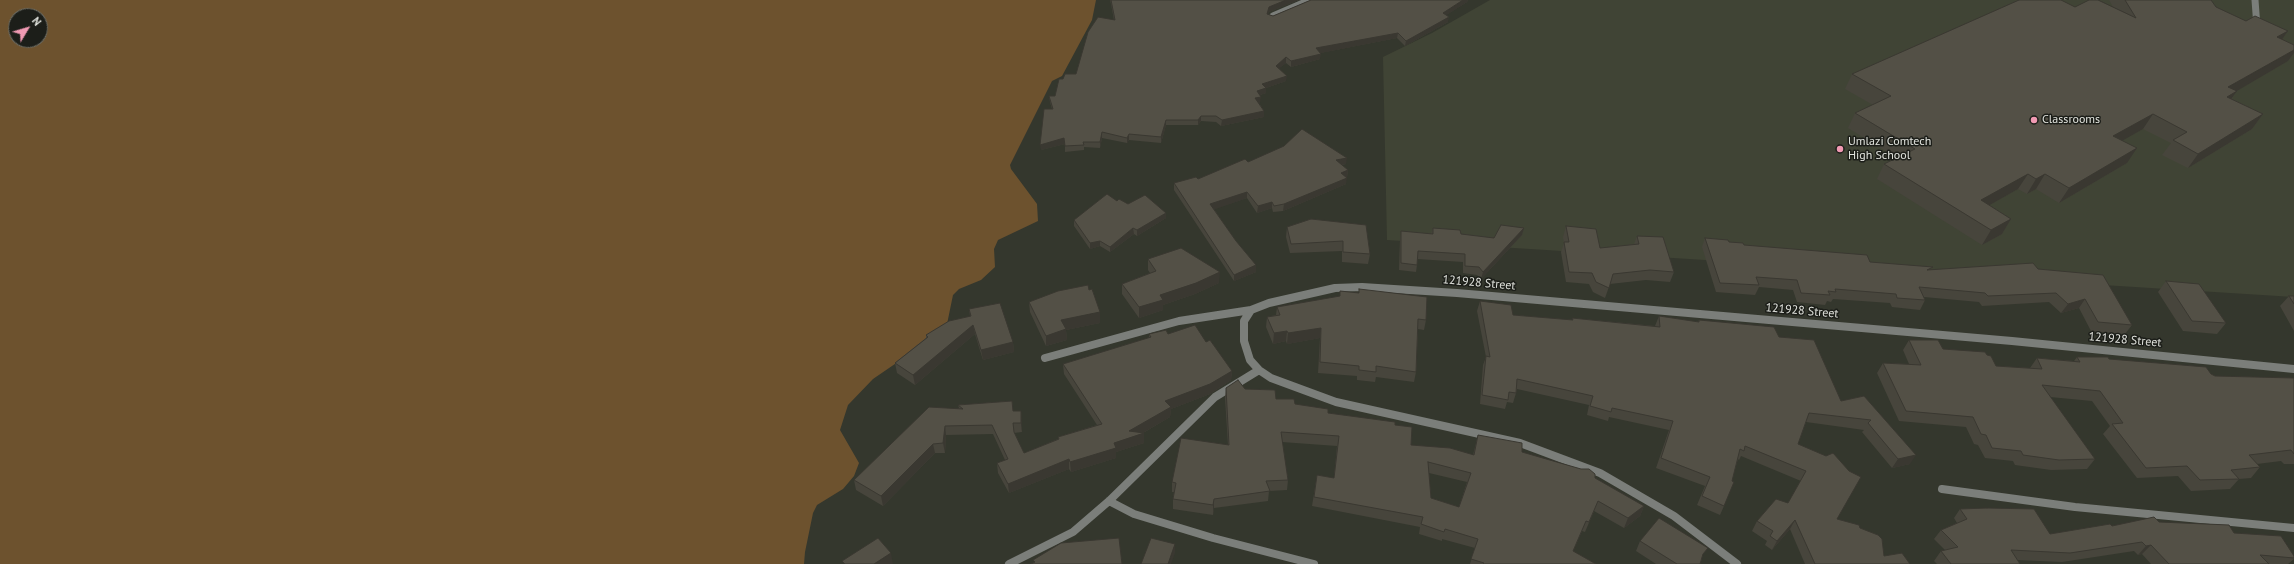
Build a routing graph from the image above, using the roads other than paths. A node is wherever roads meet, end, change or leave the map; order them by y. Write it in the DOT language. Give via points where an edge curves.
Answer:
graph roads {
  1 [pos="1310,0"];
  2 [pos="2255,0"];
  3 [pos="1271,17"];
  4 [pos="2257,29"];
  5 [pos="1251,310"];
  6 [pos="1045,358"];
  7 [pos="2294,369"];
  8 [pos="1259,370"];
  9 [pos="1942,489"];
  10 [pos="1109,501"];
  11 [pos="2294,528"];
  12 [pos="1008,564"];
  13 [pos="1314,564"];
  14 [pos="1737,564"];
  1 -- 3 [label="street"];
  2 -- 4 [label="street"];
  5 -- 6 [label="street, 121928 Street" via="1179,322"];
  5 -- 7 [label="street, 121928 Street" via="1311,292 1362,287 1988,339"];
  5 -- 8 [label="street" via="1244,321 1244,342 1250,360"];
  8 -- 10 [label="street" via="1215,397"];
  8 -- 14 [label="street" via="1292,387 1336,402 1520,443 1600,473 1674,516"];
  9 -- 11 [label="street" via="2075,507"];
  10 -- 12 [label="street" via="1073,532"];
  10 -- 13 [label="street" via="1134,514"];
}
